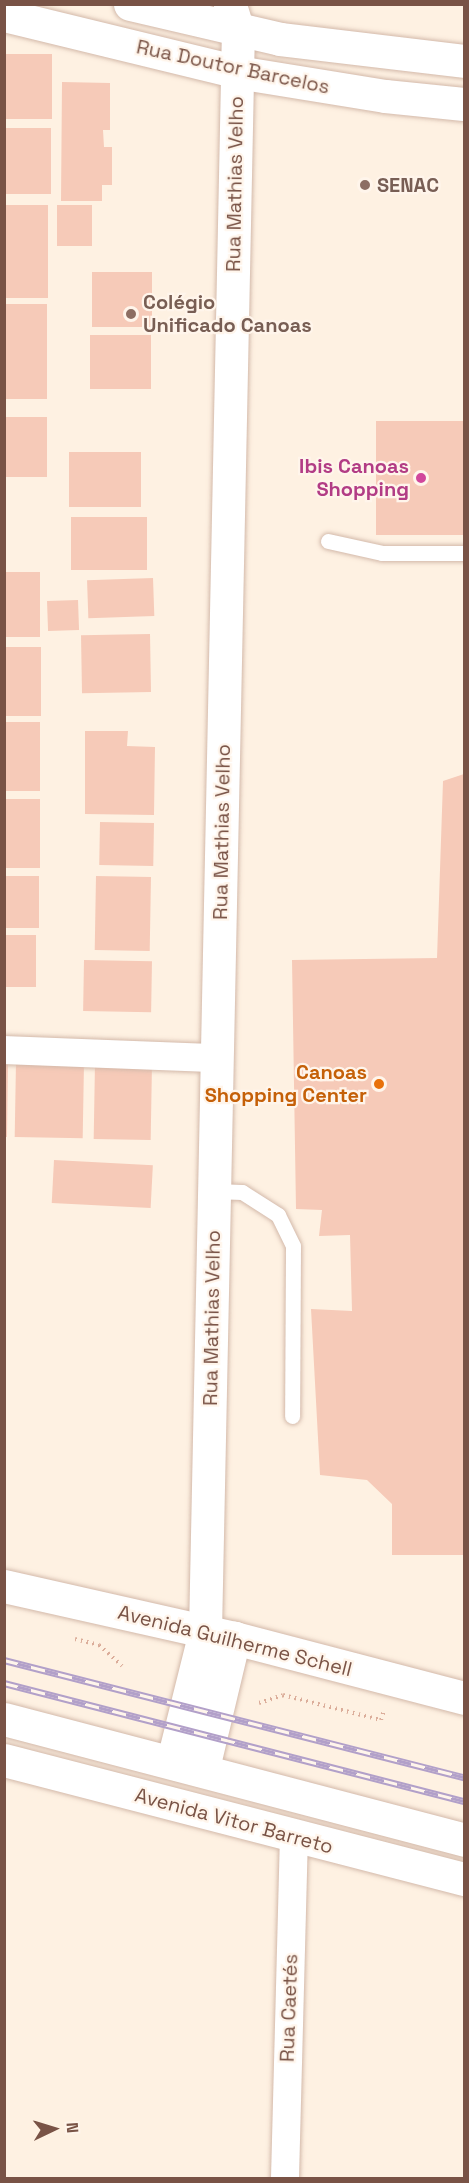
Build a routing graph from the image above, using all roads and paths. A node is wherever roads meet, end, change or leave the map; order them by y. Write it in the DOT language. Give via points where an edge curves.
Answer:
graph roads {
  1 [pos="130,4"];
  2 [pos="239,13"];
  3 [pos="4,15"];
  4 [pos="465,61"];
  5 [pos="237,72"];
  6 [pos="465,104"];
  7 [pos="328,541"];
  8 [pos="465,553"];
  9 [pos="4,1050"];
  10 [pos="217,1058"];
  11 [pos="214,1191"];
  12 [pos="292,1416"];
  13 [pos="4,1586"];
  14 [pos="219,1635"];
  15 [pos="465,1698"];
  16 [pos="4,1719"];
  17 [pos="4,1760"];
  18 [pos="188,1764"];
  19 [pos="294,1837"];
  20 [pos="465,1840"];
  21 [pos="465,1879"];
  22 [pos="285,2178"];
  1 -- 2 [label="main road, Rua Doutor Barcelos"];
  2 -- 4 [label="main road, Rua Doutor Barcelos"];
  2 -- 5 [label="main road, Rua Mathias Velho"];
  3 -- 5 [label="main road, Rua Doutor Barcelos"];
  5 -- 6 [label="main road, Rua Doutor Barcelos" via="385,96"];
  5 -- 10 [label="main road, Rua Mathias Velho"];
  7 -- 8 [label="lane" via="382,553"];
  9 -- 10 [label="street"];
  10 -- 11 [label="main road, Rua Mathias Velho"];
  11 -- 12 [label="lane" via="242,1192 278,1215 293,1246"];
  11 -- 14 [label="main road, Rua Mathias Velho"];
  13 -- 14 [label="main road, Avenida Guilherme Schell"];
  14 -- 15 [label="main road, Avenida Guilherme Schell"];
  14 -- 18 [label="main road, Rua Mathias Velho"];
  16 -- 18 [label="main road"];
  17 -- 19 [label="main road, Avenida Vitor Barreto"];
  18 -- 20 [label="main road"];
  19 -- 21 [label="main road, Avenida Vitor Barreto"];
  19 -- 22 [label="street, Rua Caetés"];
}
